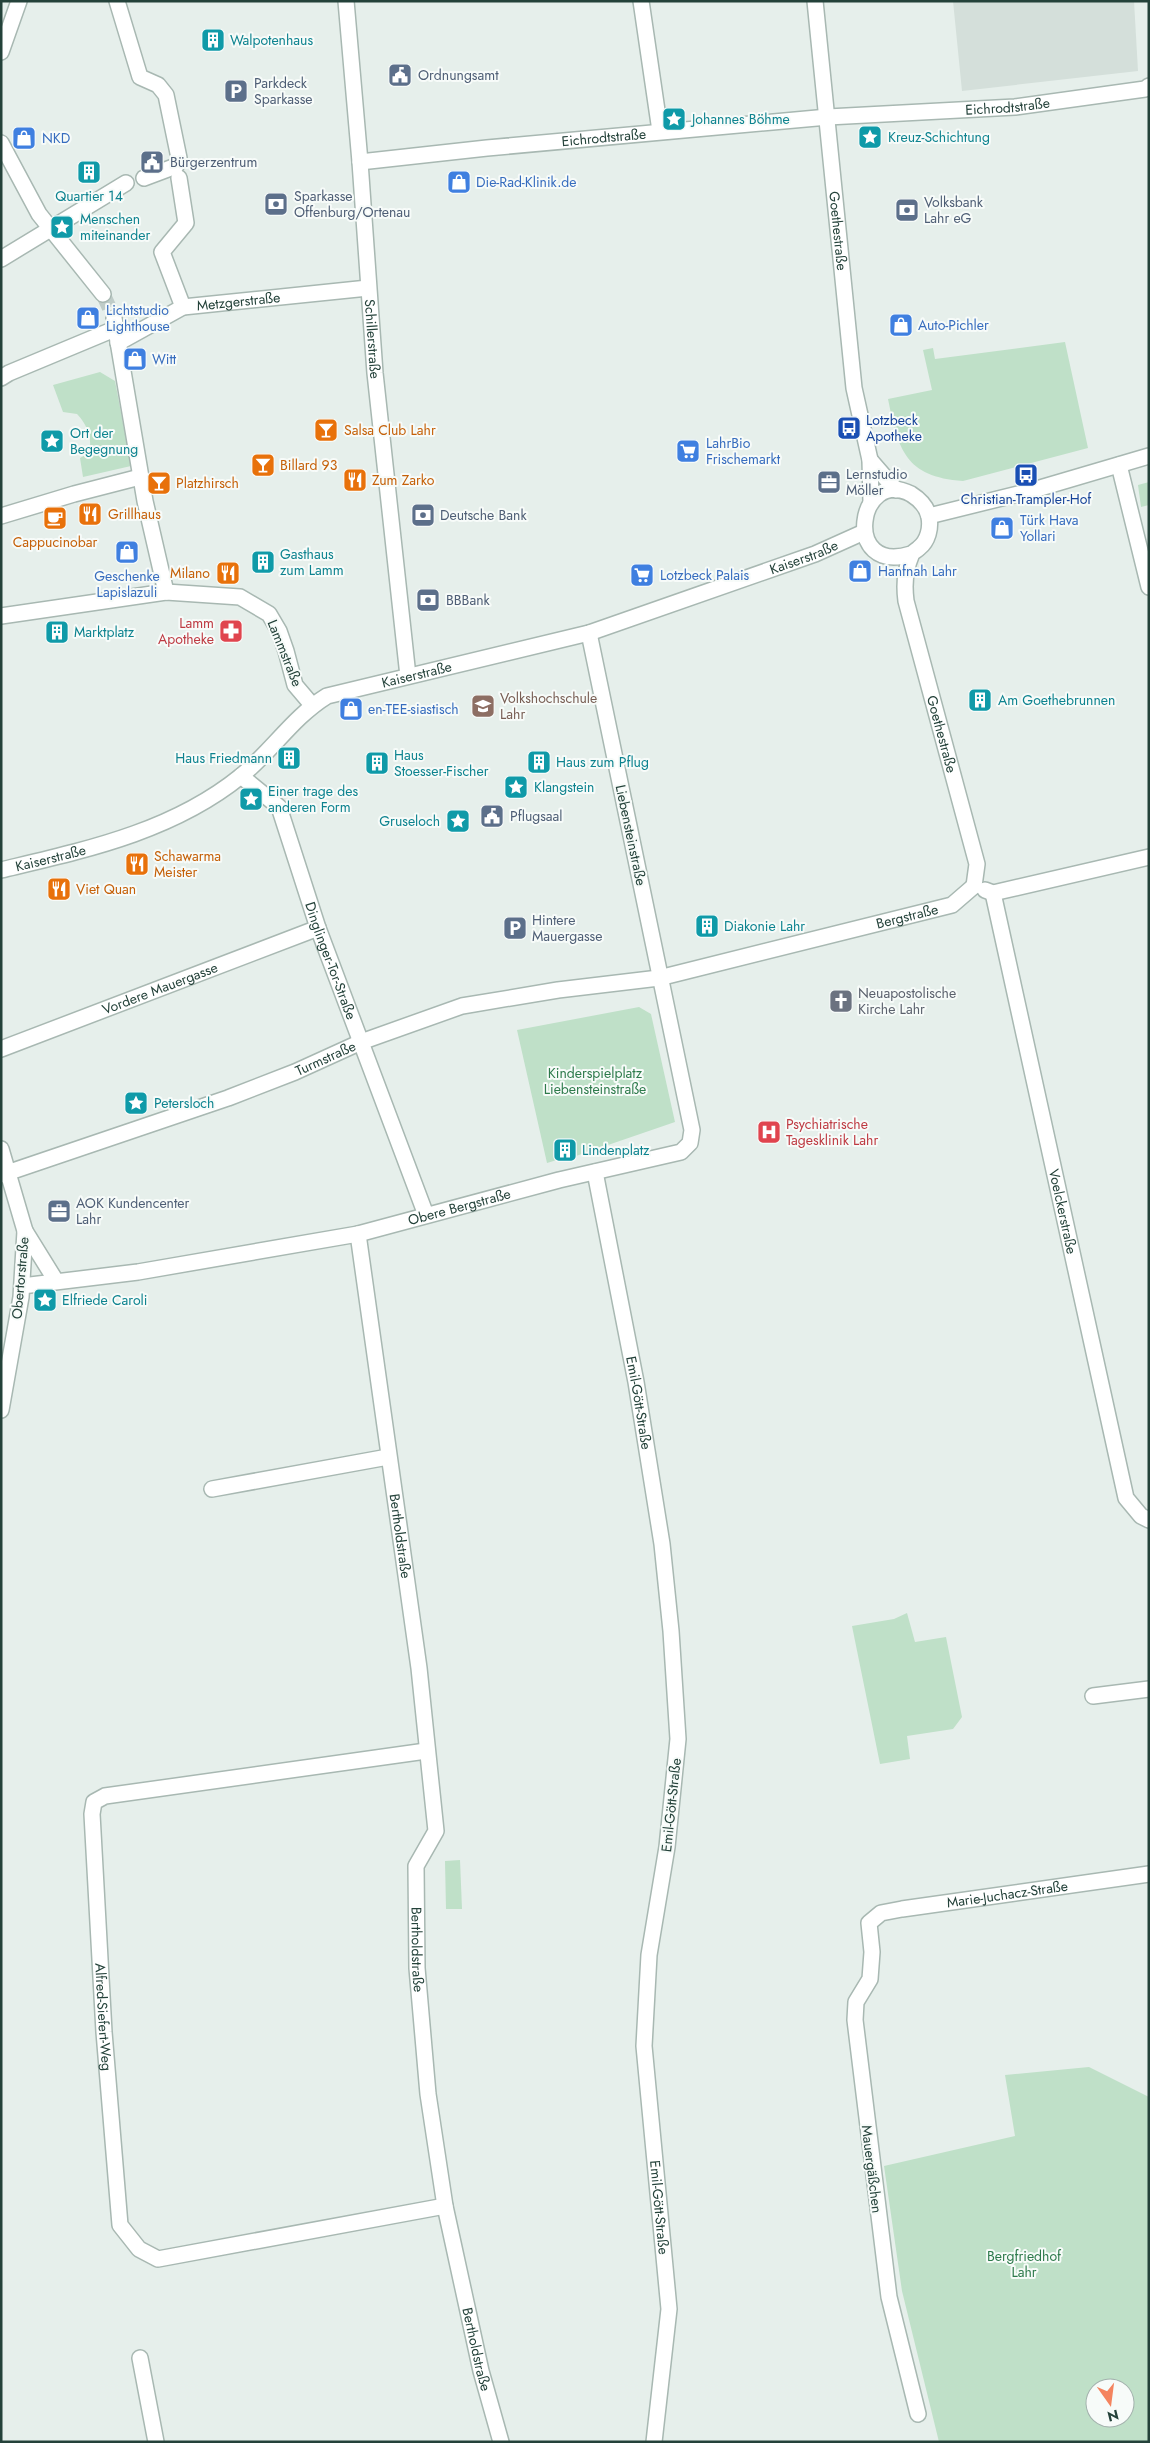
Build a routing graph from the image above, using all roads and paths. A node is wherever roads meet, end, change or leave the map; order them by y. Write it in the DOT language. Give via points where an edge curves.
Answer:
graph roads {
  1 [pos="18,1"];
  2 [pos="117,1"];
  3 [pos="346,1"];
  4 [pos="640,1"];
  5 [pos="815,1"];
  6 [pos="1,52"];
  7 [pos="1147,88"];
  8 [pos="828,117"];
  9 [pos="660,131"];
  10 [pos="1,143"];
  11 [pos="360,162"];
  12 [pos="144,178"];
  13 [pos="179,178"];
  14 [pos="126,183"];
  15 [pos="51,229"];
  16 [pos="1,259"];
  17 [pos="368,288"];
  18 [pos="103,294"];
  19 [pos="183,307"];
  20 [pos="116,329"];
  21 [pos="1,378"];
  22 [pos="1149,456"];
  23 [pos="870,460"];
  24 [pos="1119,465"];
  25 [pos="140,477"];
  26 [pos="896,490"];
  27 [pos="871,502"];
  28 [pos="1,516"];
  29 [pos="929,516"];
  30 [pos="864,532"];
  31 [pos="911,554"];
  32 [pos="889,556"];
  33 [pos="904,584"];
  34 [pos="1149,587"];
  35 [pos="166,592"];
  36 [pos="1,616"];
  37 [pos="588,633"];
  38 [pos="408,676"];
  39 [pos="312,705"];
  40 [pos="241,776"];
  41 [pos="1149,857"];
  42 [pos="1,870"];
  43 [pos="974,886"];
  44 [pos="993,893"];
  45 [pos="318,928"];
  46 [pos="659,978"];
  47 [pos="361,1042"];
  48 [pos="1,1049"];
  49 [pos="1,1149"];
  50 [pos="595,1172"];
  51 [pos="5,1174"];
  52 [pos="426,1215"];
  53 [pos="25,1231"];
  54 [pos="358,1234"];
  55 [pos="56,1281"];
  56 [pos="22,1286"];
  57 [pos="1,1410"];
  58 [pos="388,1457"];
  59 [pos="212,1489"];
  60 [pos="1149,1520"];
  61 [pos="1149,1689"];
  62 [pos="1093,1696"];
  63 [pos="426,1751"];
  64 [pos="1149,1874"];
  65 [pos="869,1923"];
  66 [pos="445,2206"];
  67 [pos="140,2358"];
  68 [pos="918,2414"];
  69 [pos="156,2442"];
  70 [pos="500,2442"];
  71 [pos="654,2442"];
  1 -- 6 [label="street"];
  2 -- 12 [label="street" via="140,76 158,85 166,95 179,158 176,166"];
  3 -- 11 [label="street, Schillerstraße"];
  4 -- 9 [label="street"];
  5 -- 8 [label="street, Goethestraße"];
  7 -- 8 [label="street, Eichrodtstraße" via="1015,107"];
  8 -- 9 [label="street, Eichrodtstraße"];
  8 -- 23 [label="street, Goethestraße" via="854,388"];
  9 -- 11 [label="street, Eichrodtstraße"];
  10 -- 15 [label="street"];
  11 -- 17 [label="street, Schillerstraße"];
  13 -- 19 [label="street" via="186,223 162,252"];
  14 -- 15 [label="street"];
  15 -- 16 [label="street"];
  15 -- 18 [label="street"];
  17 -- 19 [label="street, Metzgerstraße"];
  17 -- 38 [label="street, Schillerstraße" via="374,373"];
  19 -- 20 [label="street, Metzgerstraße"];
  20 -- 21 [label="street"];
  20 -- 25 [label="street"];
  22 -- 24 [label="street"];
  23 -- 26 [label="street, Goethestraße"];
  23 -- 27 [label="street, Goethestraße"];
  24 -- 29 [label="street"];
  24 -- 34 [label="street"];
  25 -- 28 [label="street"];
  25 -- 35 [label="street"];
  26 -- 27 [label="street"];
  26 -- 29 [label="street, Goethestraße" via="917,497"];
  27 -- 30 [label="street, Goethestraße" via="863,522"];
  29 -- 31 [label="street, Goethestraße" via="925,542"];
  30 -- 32 [label="street, Goethestraße" via="873,548"];
  30 -- 37 [label="street, Kaiserstraße" via="815,554"];
  31 -- 32 [label="street"];
  31 -- 33 [label="street, Goethestraße"];
  32 -- 33 [label="street, Goethestraße"];
  33 -- 43 [label="street, Goethestraße" via="977,864"];
  35 -- 36 [label="street, Lammstraße"];
  35 -- 39 [label="street, Lammstraße" via="240,597 269,614 279,631 295,685"];
  37 -- 38 [label="street, Kaiserstraße"];
  37 -- 46 [label="street, Liebensteinstraße"];
  38 -- 39 [label="street, Kaiserstraße" via="339,692"];
  39 -- 40 [label="street, Kaiserstraße"];
  40 -- 42 [label="street, Kaiserstraße" via="198,806 153,828 118,841"];
  40 -- 45 [label="street, Dinglinger-Tor-Straße" via="279,807"];
  41 -- 44 [label="street"];
  43 -- 44 [label="street"];
  43 -- 46 [label="street, Bergstraße" via="952,905"];
  44 -- 60 [label="street, Voelckerstraße" via="1126,1498 1141,1516"];
  45 -- 47 [label="street, Dinglinger-Tor-Straße"];
  45 -- 48 [label="street, Vordere Mauergasse"];
  46 -- 47 [label="street, Turmstraße" via="462,1006"];
  46 -- 50 [label="street, Obere Bergstraße" via="692,1130 690,1143 681,1152"];
  47 -- 51 [label="street, Turmstraße" via="228,1098"];
  47 -- 52 [label="street, Dinglinger-Tor-Straße"];
  49 -- 51 [label="street, Obertorstraße"];
  50 -- 52 [label="street, Obere Bergstraße"];
  50 -- 71 [label="street, Emil-Gött-Straße" via="636,1382 662,1544 678,1739 667,1848 649,1955 644,2046 669,2309"];
  51 -- 53 [label="street, Obertorstraße"];
  52 -- 54 [label="street, Obere Bergstraße"];
  53 -- 55 [label="street"];
  53 -- 56 [label="street, Obertorstraße"];
  54 -- 55 [label="street, Obere Bergstraße" via="138,1272"];
  54 -- 58 [label="street, Bertholdstraße"];
  55 -- 56 [label="street, Obere Bergstraße"];
  56 -- 57 [label="street, Obertorstraße"];
  58 -- 59 [label="street"];
  58 -- 63 [label="street, Bertholdstraße" via="419,1668"];
  61 -- 62 [label="street"];
  63 -- 66 [label="street, Bertholdstraße" via="436,1831 416,1866 417,1968 428,2094"];
  63 -- 66 [label="street, Alfred-Siefert-Weg" via="105,1796 94,1802 92,1814 104,2032 120,2225 139,2249 158,2260"];
  64 -- 65 [label="street, Marie-Juchacz-Straße" via="902,1909 880,1913"];
  65 -- 68 [label="street, Mauergäßchen" via="870,1979 856,2002 855,2020 889,2297"];
  66 -- 70 [label="street, Bertholdstraße"];
  67 -- 69 [label="street"];
}
